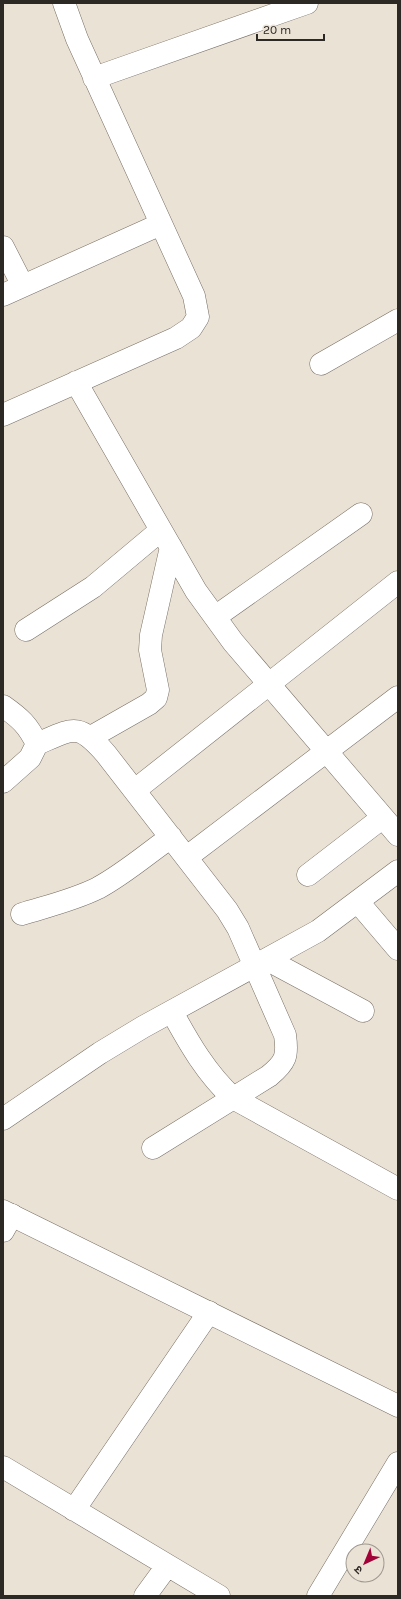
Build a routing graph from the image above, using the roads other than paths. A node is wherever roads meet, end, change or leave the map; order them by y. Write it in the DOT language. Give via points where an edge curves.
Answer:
graph roads {
  1 [pos="64,3"];
  2 [pos="307,3"];
  3 [pos="94,78"];
  4 [pos="162,224"];
  5 [pos="3,247"];
  6 [pos="23,286"];
  7 [pos="3,295"];
  8 [pos="398,320"];
  9 [pos="321,364"];
  10 [pos="76,382"];
  11 [pos="3,416"];
  12 [pos="361,514"];
  13 [pos="166,538"];
  14 [pos="398,582"];
  15 [pos="215,616"];
  16 [pos="26,630"];
  17 [pos="268,684"];
  18 [pos="398,697"];
  19 [pos="3,706"];
  20 [pos="91,737"];
  21 [pos="37,744"];
  22 [pos="326,753"];
  23 [pos="3,782"];
  24 [pos="135,790"];
  25 [pos="382,818"];
  26 [pos="398,835"];
  27 [pos="171,837"];
  28 [pos="187,857"];
  29 [pos="398,871"];
  30 [pos="308,875"];
  31 [pos="358,902"];
  32 [pos="22,914"];
  33 [pos="398,949"];
  34 [pos="262,964"];
  35 [pos="363,1011"];
  36 [pos="172,1012"];
  37 [pos="233,1098"];
  38 [pos="3,1119"];
  39 [pos="153,1148"];
  40 [pos="398,1189"];
  41 [pos="6,1219"];
  42 [pos="209,1312"];
  43 [pos="398,1406"];
  44 [pos="398,1463"];
  45 [pos="3,1467"];
  46 [pos="74,1510"];
  47 [pos="167,1566"];
  48 [pos="145,1596"];
  49 [pos="220,1596"];
  50 [pos="318,1596"];
  1 -- 3 [label="street"];
  2 -- 3 [label="street"];
  3 -- 4 [label="street"];
  4 -- 6 [label="street"];
  4 -- 10 [label="street" via="194,296 198,317 191,328 176,338"];
  5 -- 6 [label="street"];
  6 -- 7 [label="street"];
  8 -- 9 [label="street"];
  10 -- 11 [label="street"];
  10 -- 13 [label="street"];
  12 -- 15 [label="street"];
  13 -- 15 [label="street" via="196,591"];
  13 -- 16 [label="street"];
  13 -- 20 [label="street" via="150,650 158,690 156,698"];
  14 -- 17 [label="street"];
  15 -- 17 [label="street"];
  17 -- 22 [label="street"];
  17 -- 24 [label="street"];
  18 -- 22 [label="street"];
  19 -- 21 [label="street" via="20,717"];
  20 -- 21 [label="street" via="81,731 70,730"];
  20 -- 24 [label="street"];
  21 -- 23 [label="street" via="30,758"];
  22 -- 25 [label="street"];
  22 -- 28 [label="street"];
  24 -- 27 [label="street"];
  25 -- 26 [label="street"];
  25 -- 30 [label="street"];
  27 -- 28 [label="street"];
  27 -- 32 [label="street" via="98,887 74,898"];
  28 -- 34 [label="street" via="227,910"];
  29 -- 31 [label="street"];
  31 -- 33 [label="street"];
  31 -- 34 [label="street" via="318,932"];
  34 -- 35 [label="street"];
  34 -- 36 [label="street"];
  34 -- 37 [label="street" via="285,1035 287,1052 282,1066"];
  36 -- 37 [label="street" via="204,1066"];
  36 -- 38 [label="street" via="100,1053"];
  37 -- 39 [label="street"];
  37 -- 40 [label="street"];
  41 -- 42 [label="street"];
  42 -- 43 [label="street"];
  42 -- 46 [label="street"];
  44 -- 50 [label="street"];
  45 -- 46 [label="street"];
  46 -- 47 [label="street"];
  47 -- 48 [label="street"];
  47 -- 49 [label="street"];
}
